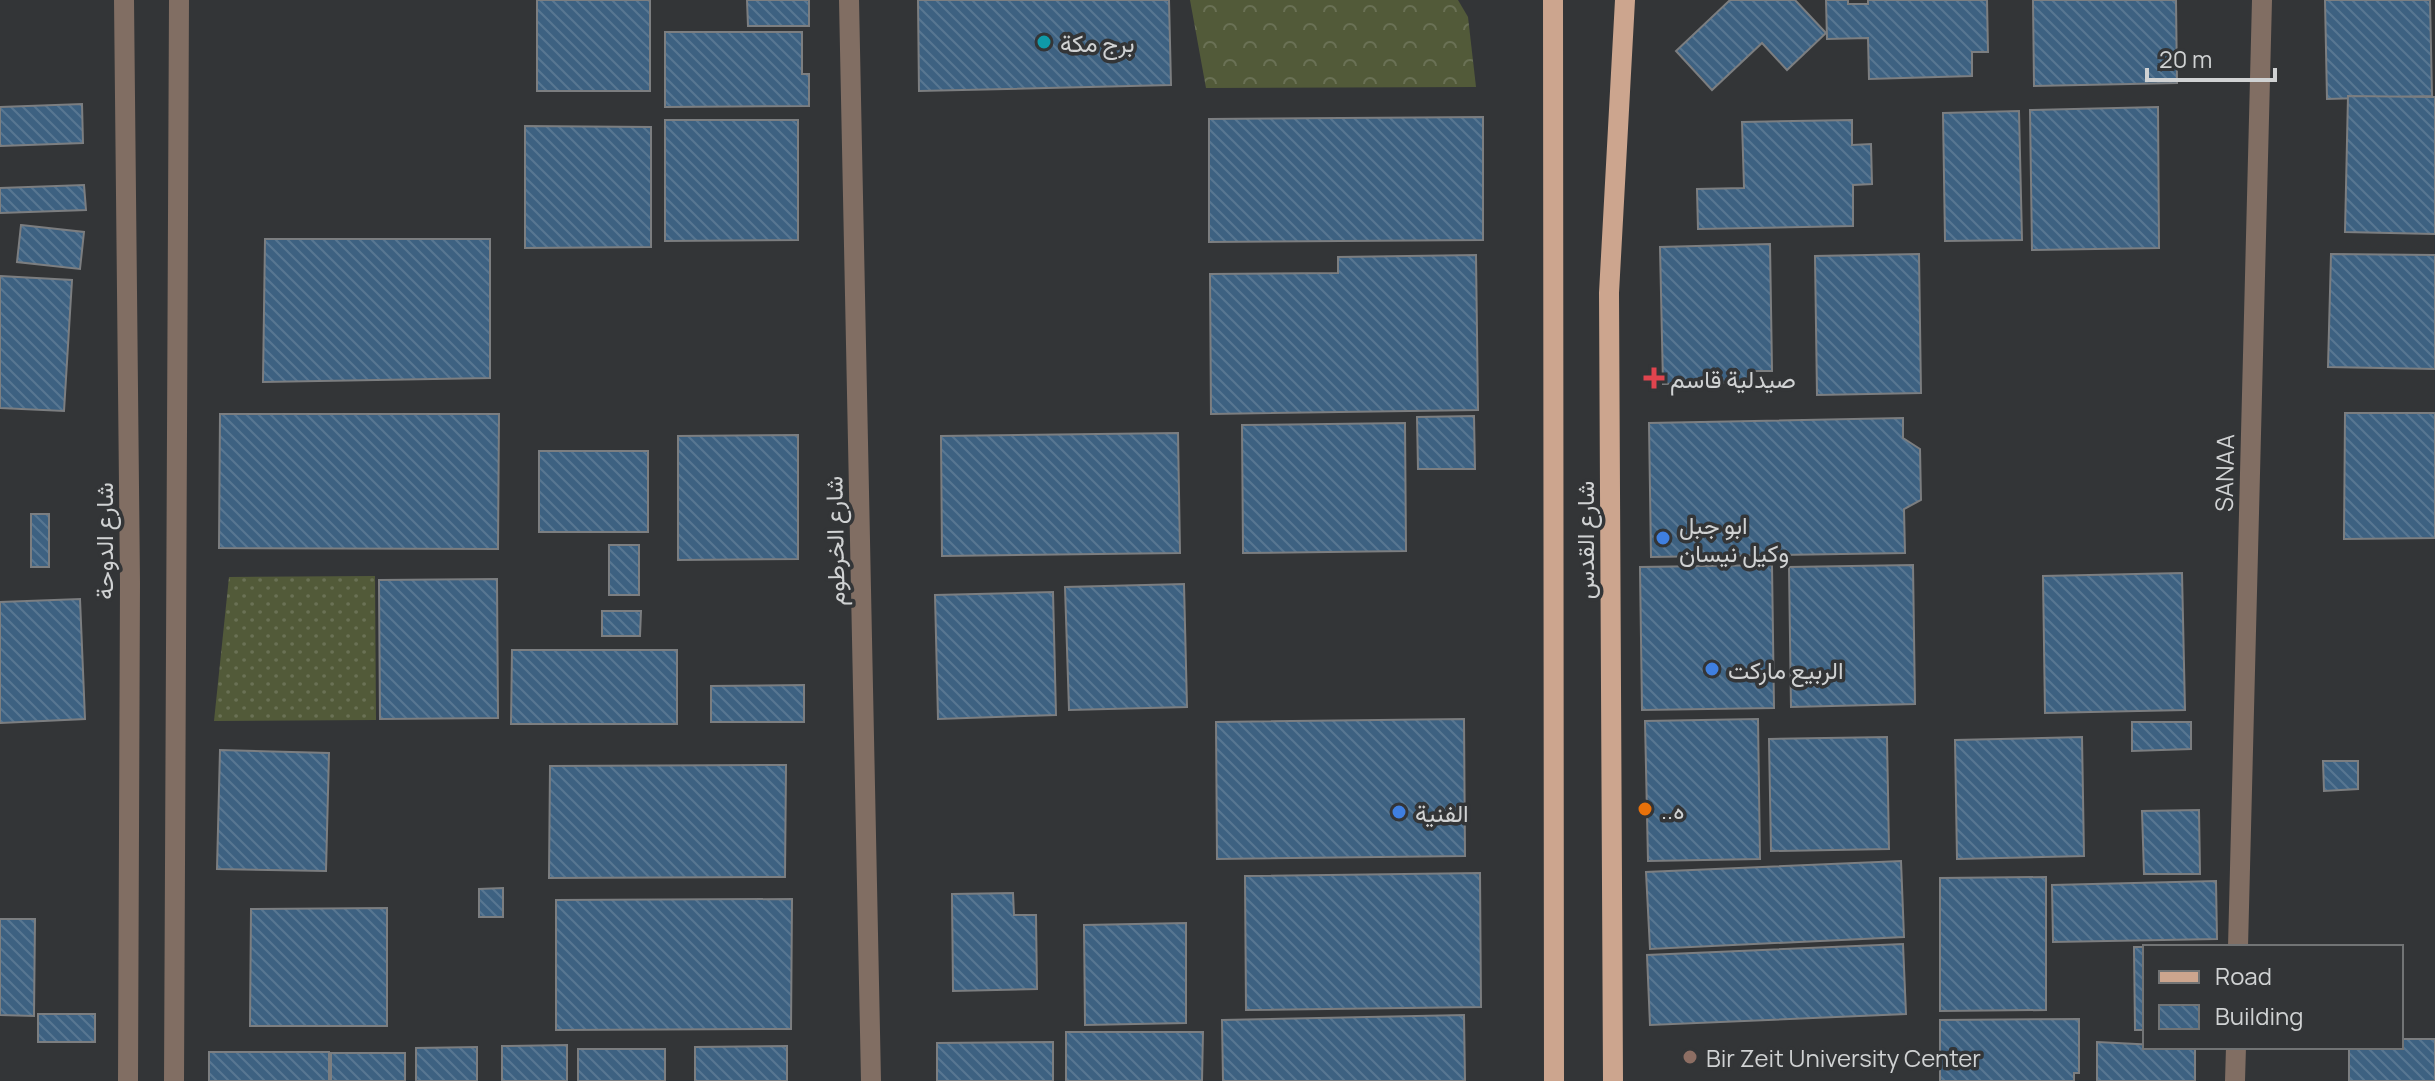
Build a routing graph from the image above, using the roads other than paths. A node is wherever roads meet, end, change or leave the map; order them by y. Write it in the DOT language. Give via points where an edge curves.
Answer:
graph roads {
  1 [pos="124,0"];
  2 [pos="179,0"];
  3 [pos="849,0"];
  4 [pos="1553,0"];
  5 [pos="1625,0"];
  6 [pos="2262,0"];
  7 [pos="2238,945"];
  8 [pos="2236,1049"];
  9 [pos="128,1081"];
  10 [pos="174,1081"];
  11 [pos="871,1081"];
  12 [pos="1554,1081"];
  13 [pos="1613,1081"];
  14 [pos="2235,1081"];
  1 -- 9 [label="street, شارع الدوحة"];
  2 -- 10 [label="street"];
  3 -- 11 [label="street, شارع الخرطوم"];
  4 -- 12 [label="main road, شارع القدس"];
  5 -- 13 [label="main road, شارع القدس" via="1609,293"];
  6 -- 7 [label="street, SANAA"];
  8 -- 14 [label="street"];
}
